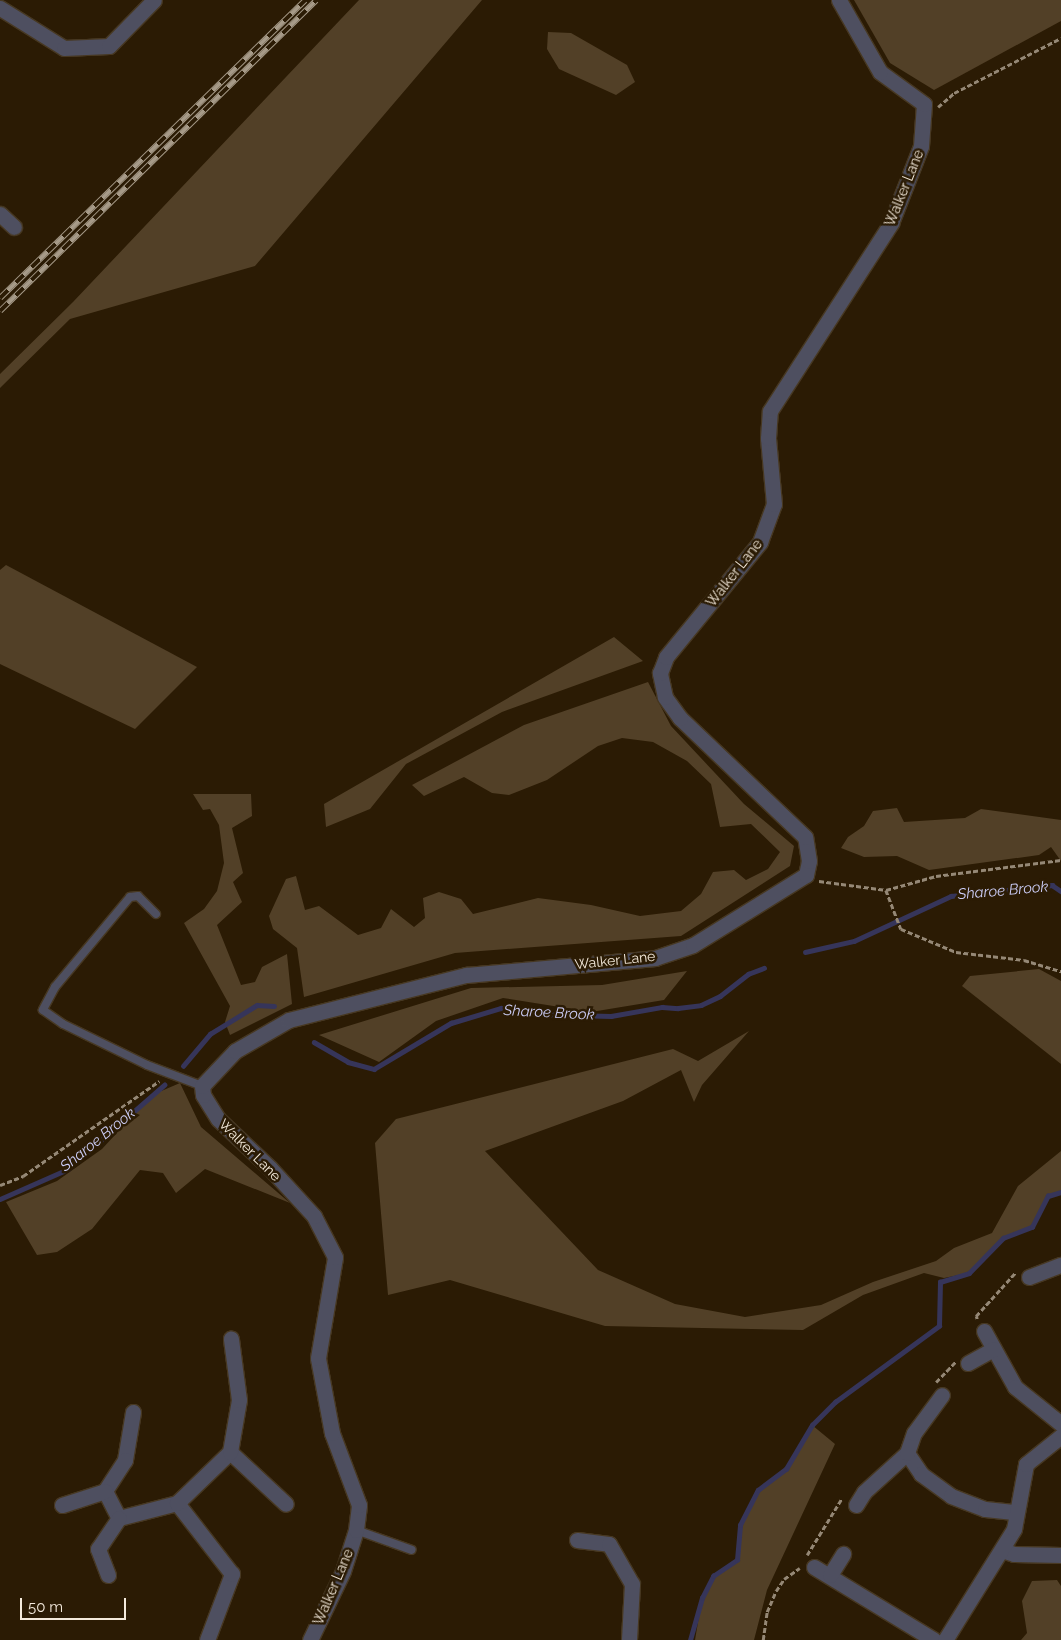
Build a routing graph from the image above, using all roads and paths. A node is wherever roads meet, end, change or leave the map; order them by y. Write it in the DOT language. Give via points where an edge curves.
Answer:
graph roads {
  1 [pos="154,0"];
  2 [pos="839,0"];
  3 [pos="0,8"];
  4 [pos="1061,38"];
  5 [pos="923,121"];
  6 [pos="0,214"];
  7 [pos="14,227"];
  8 [pos="1061,860"];
  9 [pos="806,875"];
  10 [pos="886,890"];
  11 [pos="156,914"];
  12 [pos="1061,971"];
  13 [pos="170,1073"];
  14 [pos="202,1086"];
  15 [pos="0,1185"];
  16 [pos="1061,1265"];
  17 [pos="1026,1273"];
  18 [pos="981,1327"];
  19 [pos="231,1339"];
  20 [pos="993,1349"];
  21 [pos="968,1363"];
  22 [pos="942,1395"];
  23 [pos="133,1412"];
  24 [pos="1061,1424"];
  25 [pos="1061,1436"];
  26 [pos="230,1452"];
  27 [pos="907,1453"];
  28 [pos="105,1491"];
  29 [pos="177,1503"];
  30 [pos="286,1504"];
  31 [pos="62,1505"];
  32 [pos="856,1505"];
  33 [pos="1016,1512"];
  34 [pos="118,1518"];
  35 [pos="356,1530"];
  36 [pos="577,1540"];
  37 [pos="412,1550"];
  38 [pos="1002,1550"];
  39 [pos="842,1554"];
  40 [pos="1061,1555"];
  41 [pos="814,1567"];
  42 [pos="108,1575"];
  43 [pos="830,1575"];
  44 [pos="207,1640"];
  45 [pos="310,1640"];
  46 [pos="629,1640"];
  47 [pos="934,1640"];
  48 [pos="945,1640"];
  1 -- 3 [label="street" via="109,46 64,48"];
  2 -- 5 [label="street, Walker Lane" via="880,72 924,104"];
  4 -- 5 [label="path" via="954,94"];
  5 -- 9 [label="street, Walker Lane" via="922,146 891,223 770,410 768,438 774,504 760,542 666,657 660,673 665,697 680,718 805,837 810,860"];
  6 -- 7 [label="street"];
  8 -- 10 [label="path" via="936,876"];
  9 -- 10 [label="path" via="819,881"];
  9 -- 14 [label="street, Walker Lane" via="693,945 655,958 466,974 289,1020 235,1051"];
  10 -- 12 [label="path" via="901,929 956,952 1024,960"];
  11 -- 13 [label="lane" via="138,896 130,897 55,987 44,1010 93,1039"];
  13 -- 14 [label="lane"];
  13 -- 15 [label="path" via="23,1176"];
  14 -- 35 [label="street, Walker Lane" via="203,1095 218,1119 314,1216 335,1257 318,1358 332,1433 359,1505"];
  16 -- 17 [label="street"];
  17 -- 18 [label="path" via="1015,1273 986,1304 976,1316"];
  18 -- 20 [label="street"];
  19 -- 26 [label="street" via="239,1400"];
  20 -- 21 [label="street"];
  20 -- 24 [label="street" via="1015,1387"];
  22 -- 27 [label="street" via="914,1433"];
  23 -- 28 [label="street" via="125,1460"];
  25 -- 33 [label="street" via="1026,1464"];
  26 -- 29 [label="street"];
  26 -- 30 [label="street"];
  27 -- 32 [label="street" via="864,1492"];
  27 -- 33 [label="street" via="921,1474 951,1496 984,1509"];
  28 -- 31 [label="street"];
  28 -- 34 [label="street"];
  29 -- 34 [label="street"];
  29 -- 44 [label="street" via="232,1574"];
  33 -- 38 [label="street" via="1014,1529"];
  34 -- 42 [label="street" via="98,1549"];
  35 -- 37 [label="lane"];
  35 -- 45 [label="street, Walker Lane" via="342,1571"];
  36 -- 46 [label="street" via="609,1544 632,1584"];
  38 -- 40 [label="street" via="1014,1554"];
  38 -- 48 [label="street"];
  39 -- 43 [label="street"];
  41 -- 43 [label="street"];
  43 -- 47 [label="street"];
}
